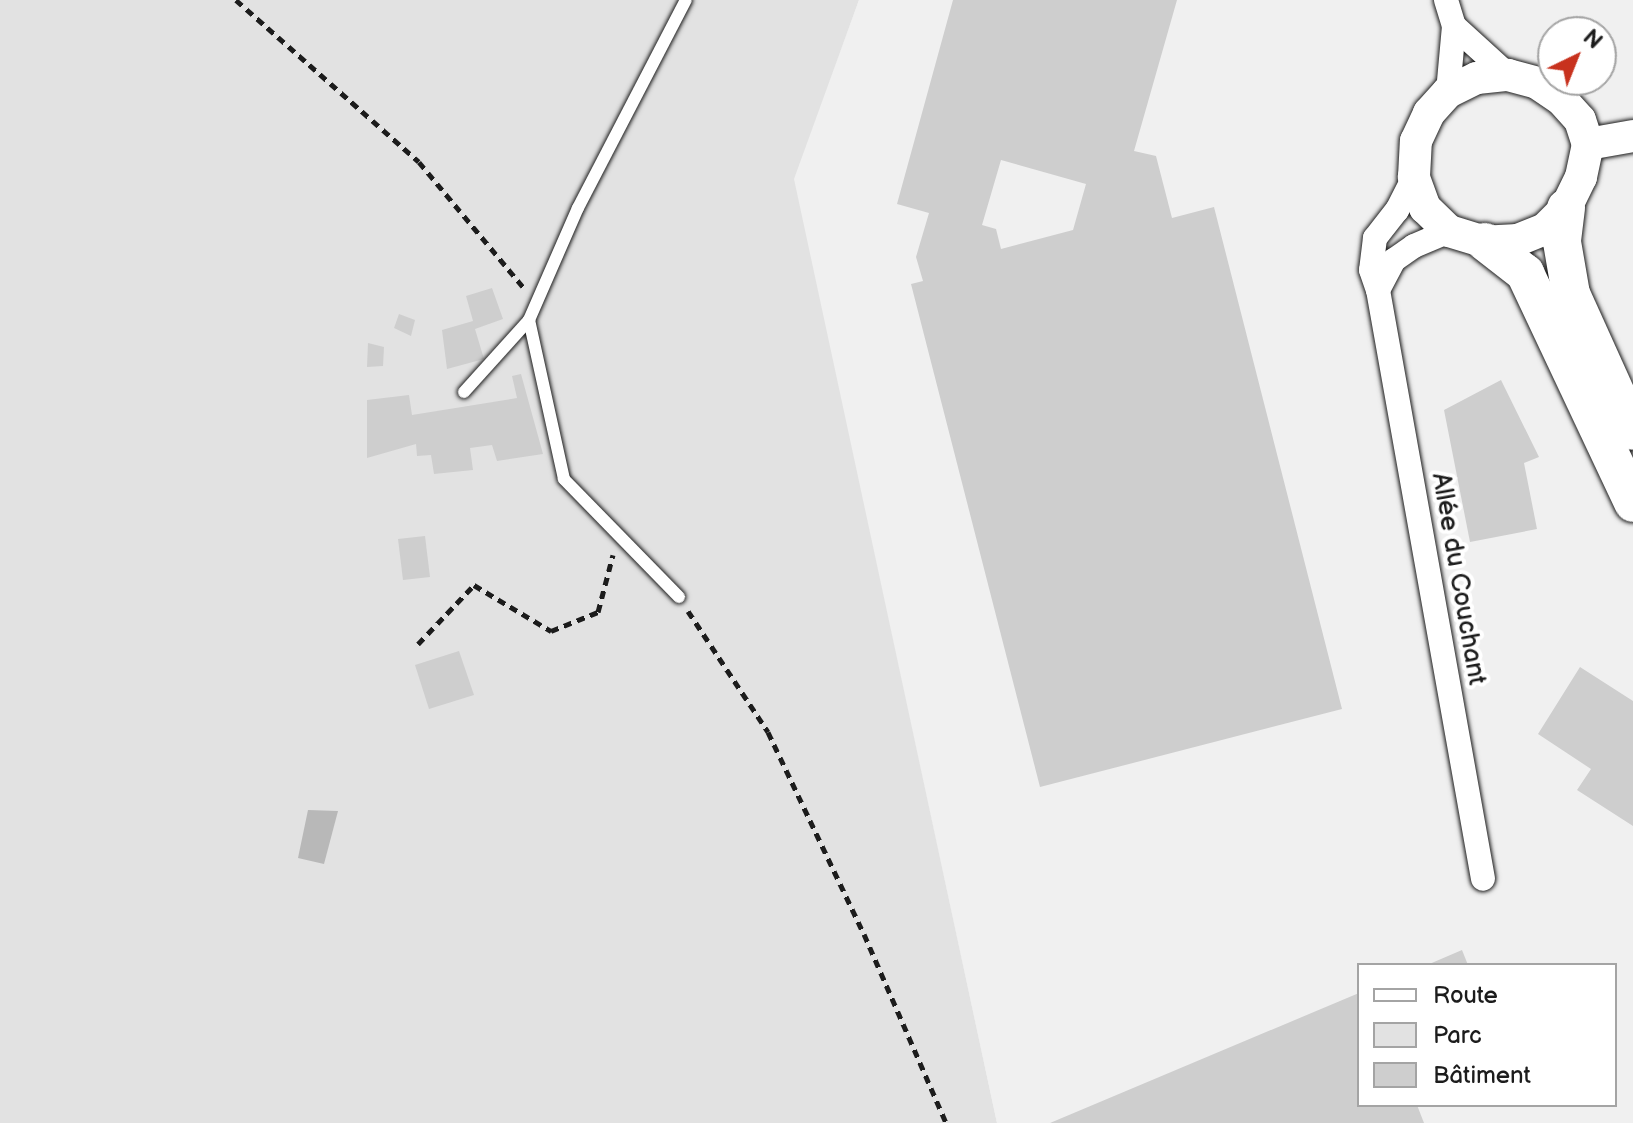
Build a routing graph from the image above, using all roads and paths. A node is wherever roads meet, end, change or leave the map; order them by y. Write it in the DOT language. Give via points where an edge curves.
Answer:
graph roads {
  1 [pos="236,0"];
  2 [pos="686,0"];
  3 [pos="1446,0"];
  4 [pos="1454,26"];
  5 [pos="1508,75"];
  6 [pos="1448,92"];
  7 [pos="1633,136"];
  8 [pos="1588,144"];
  9 [pos="1414,177"];
  10 [pos="1566,208"];
  11 [pos="1467,237"];
  12 [pos="1378,290"];
  13 [pos="537,302"];
  14 [pos="529,320"];
  15 [pos="464,392"];
  16 [pos="1633,431"];
  17 [pos="1633,503"];
  18 [pos="619,535"];
  19 [pos="679,597"];
  20 [pos="418,644"];
  21 [pos="1483,879"];
  22 [pos="946,1123"];
  1 -- 13 [label="path" via="419,162"];
  2 -- 13 [label="lane" via="578,208"];
  3 -- 4 [label="street"];
  4 -- 5 [label="street"];
  4 -- 6 [label="street"];
  5 -- 6 [label="main road" via="1477,78"];
  5 -- 8 [label="main road" via="1537,83 1561,99 1580,120"];
  6 -- 9 [label="main road" via="1429,113 1416,141"];
  7 -- 8 [label="main road"];
  8 -- 10 [label="main road" via="1581,177"];
  9 -- 11 [label="main road" via="1425,208"];
  9 -- 12 [label="street, Allée du Couchant" via="1375,238 1371,270"];
  10 -- 11 [label="main road" via="1545,229 1518,240"];
  10 -- 16 [label="highway" via="1562,242 1571,294"];
  11 -- 12 [label="street" via="1414,246 1394,260"];
  11 -- 17 [label="highway" via="1525,273"];
  12 -- 21 [label="street, Allée du Couchant"];
  13 -- 14 [label="lane"];
  14 -- 15 [label="lane"];
  14 -- 18 [label="lane" via="564,479"];
  18 -- 19 [label="lane"];
  18 -- 20 [label="path" via="598,612 551,631 474,585"];
  19 -- 22 [label="path" via="768,732"];
}
